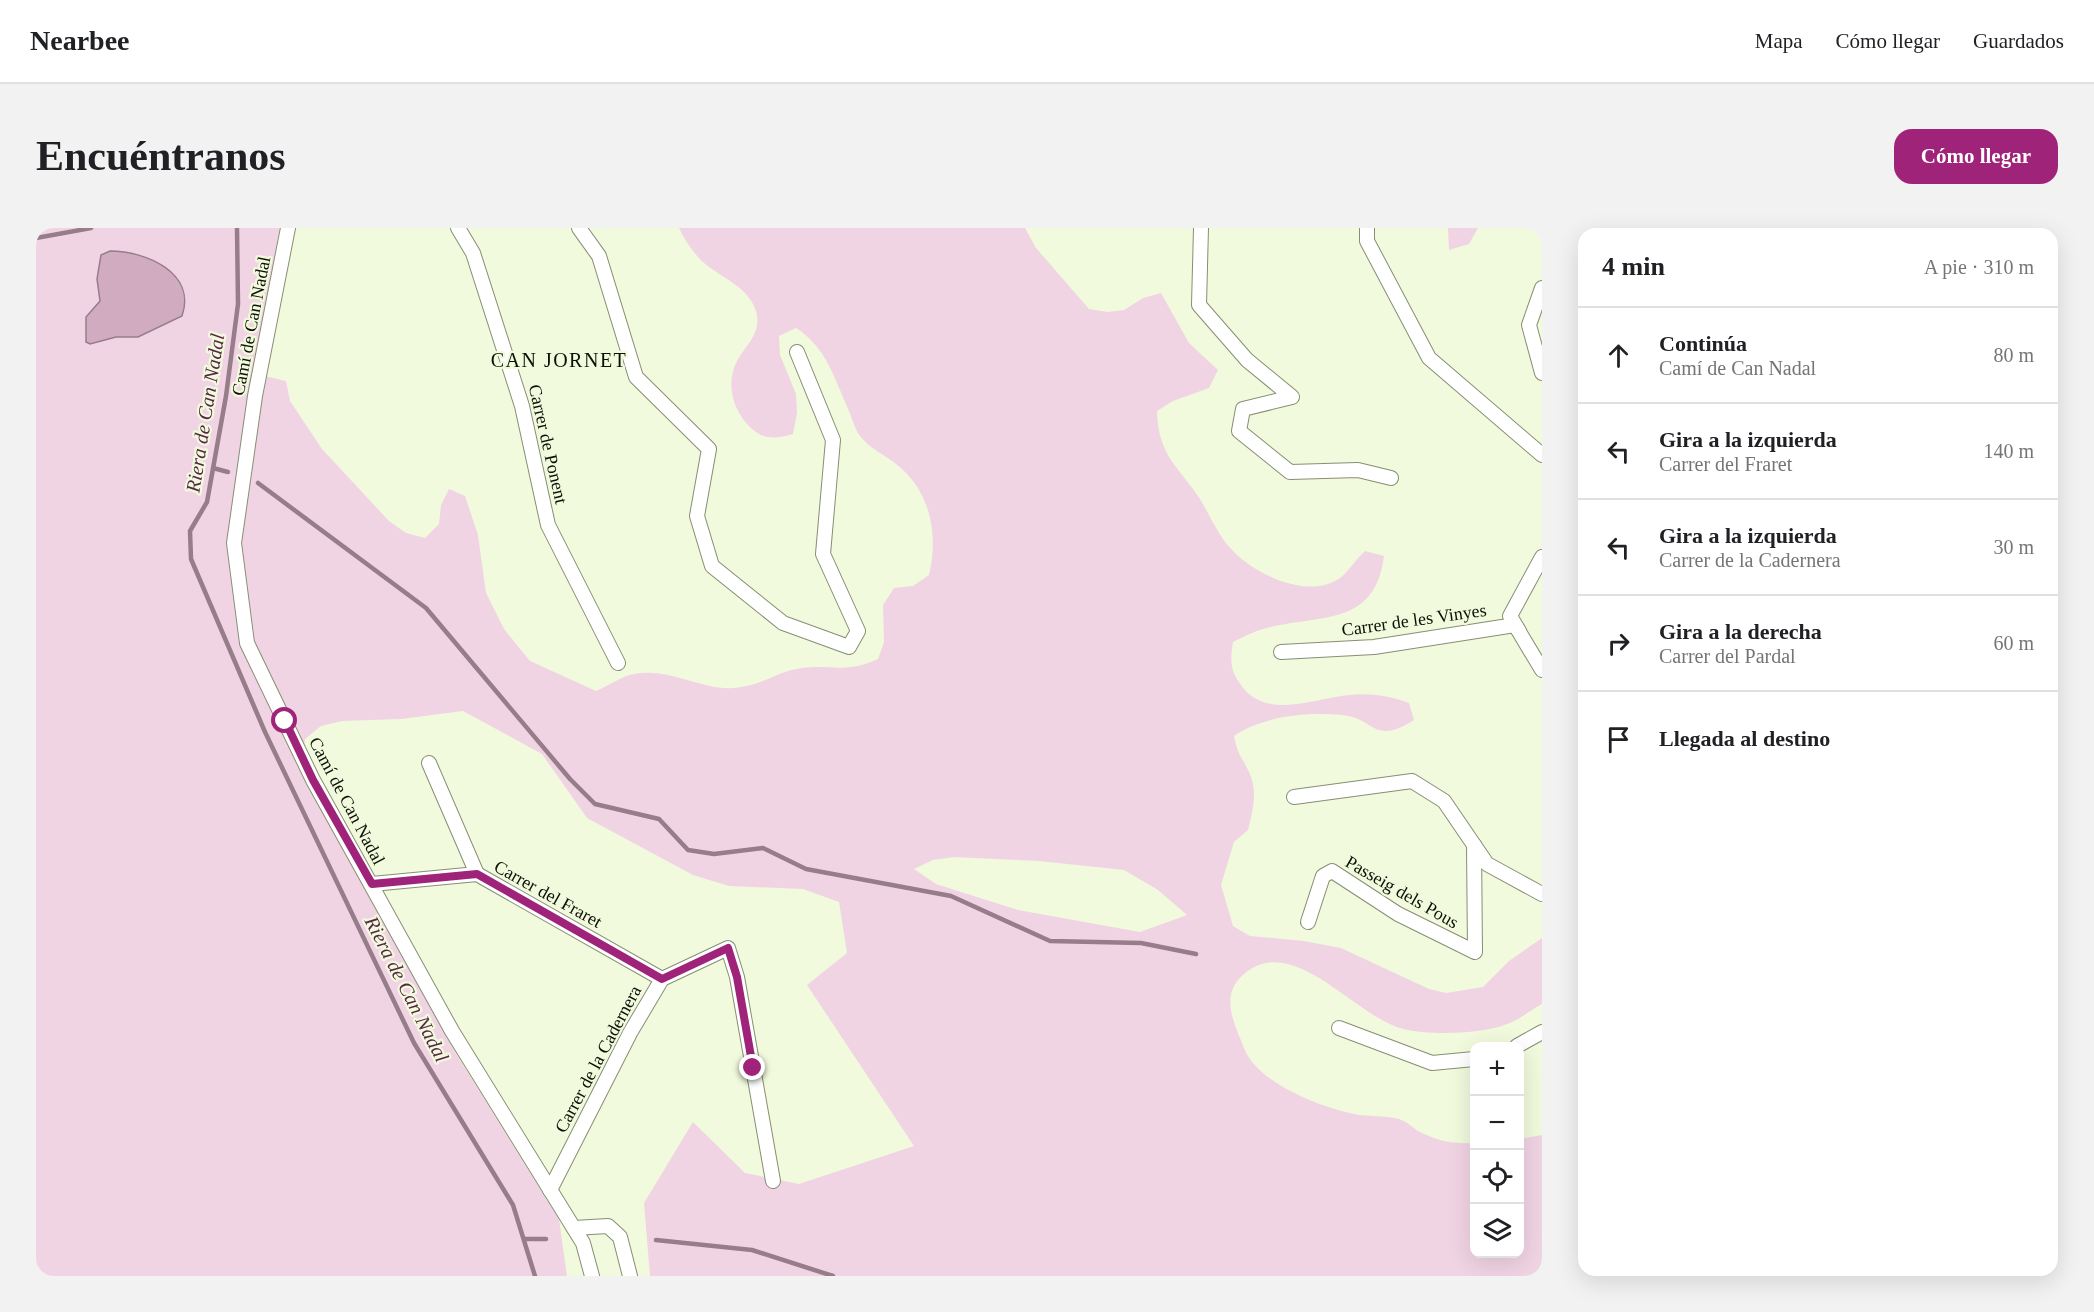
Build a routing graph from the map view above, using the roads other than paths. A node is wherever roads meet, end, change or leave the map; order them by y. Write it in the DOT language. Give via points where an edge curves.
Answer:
graph roads {
  1 [pos="288,228"];
  2 [pos="458,228"];
  3 [pos="579,228"];
  4 [pos="1201,228"];
  5 [pos="1367,228"];
  6 [pos="1542,288"];
  7 [pos="797,352"];
  8 [pos="1542,373"];
  9 [pos="1542,454"];
  10 [pos="1390,478"];
  11 [pos="1542,557"];
  12 [pos="1515,625"];
  13 [pos="1281,652"];
  14 [pos="1542,657"];
  15 [pos="618,663"];
  16 [pos="1542,670"];
  17 [pos="429,763"];
  18 [pos="1294,797"];
  19 [pos="1474,845"];
  20 [pos="477,874"];
  21 [pos="372,884"];
  22 [pos="1542,894"];
  23 [pos="1308,922"];
  24 [pos="662,979"];
  25 [pos="1339,1029"];
  26 [pos="1542,1032"];
  27 [pos="1524,1042"];
  28 [pos="1470,1059"];
  29 [pos="773,1181"];
  30 [pos="550,1190"];
  31 [pos="574,1228"];
  32 [pos="592,1276"];
  33 [pos="630,1276"];
  1 -- 21 [label="street, Camí de Can Nadal" via="255,396 234,543 247,643 313,780"];
  2 -- 15 [label="street, Carrer de Ponent" via="473,253 522,406 548,525"];
  3 -- 7 [label="street" via="599,256 636,377 709,449 697,516 712,566 783,623 849,647 858,631 823,554 833,440"];
  4 -- 10 [label="street" via="1199,305 1247,360 1292,397 1243,410 1239,431 1290,472 1358,470"];
  5 -- 9 [label="street" via="1367,241 1428,358"];
  6 -- 8 [label="street" via="1529,325"];
  11 -- 12 [label="street" via="1510,616"];
  12 -- 13 [label="street, Carrer de les Vinyes" via="1374,647"];
  12 -- 14 [label="street" via="1533,652"];
  12 -- 16 [label="street"];
  17 -- 20 [label="street"];
  18 -- 19 [label="street" via="1412,781 1444,801"];
  19 -- 22 [label="street" via="1486,864"];
  19 -- 23 [label="street, Passeig dels Pous" via="1475,952 1398,914 1332,871 1323,876"];
  20 -- 21 [label="street, Carrer del Fraret"];
  20 -- 24 [label="street, Carrer del Fraret"];
  21 -- 30 [label="street, Camí de Can Nadal" via="452,1031"];
  24 -- 29 [label="street, Carrer de la Cadernera" via="728,948 737,977"];
  24 -- 30 [label="street, Carrer de la Cadernera"];
  25 -- 28 [label="street" via="1432,1063"];
  26 -- 27 [label="street"];
  30 -- 31 [label="street, Camí de Can Nadal"];
  31 -- 32 [label="street, Camí de Can Nadal" via="583,1243"];
  31 -- 33 [label="street" via="608,1226 620,1237"];
}
